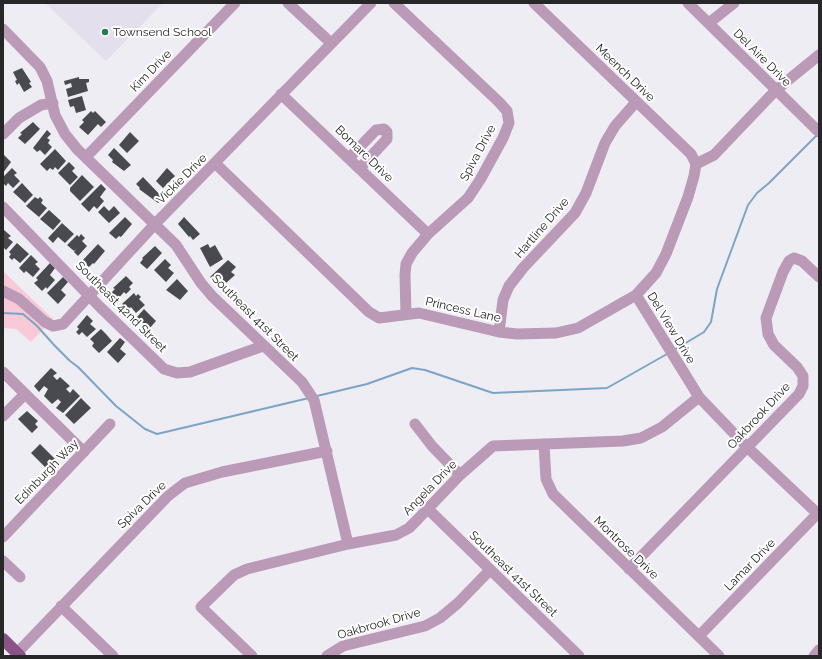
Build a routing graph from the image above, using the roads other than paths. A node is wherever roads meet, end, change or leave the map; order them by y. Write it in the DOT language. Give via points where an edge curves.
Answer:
graph roads {
  1 [pos="235,3"];
  2 [pos="288,3"];
  3 [pos="371,3"];
  4 [pos="394,3"];
  5 [pos="534,3"];
  6 [pos="688,3"];
  7 [pos="734,3"];
  8 [pos="709,23"];
  9 [pos="3,29"];
  10 [pos="331,43"];
  11 [pos="819,55"];
  12 [pos="776,90"];
  13 [pos="281,94"];
  14 [pos="636,102"];
  15 [pos="53,103"];
  16 [pos="818,130"];
  17 [pos="3,134"];
  18 [pos="86,157"];
  19 [pos="349,158"];
  20 [pos="216,164"];
  21 [pos="696,164"];
  22 [pos="360,168"];
  23 [pos="3,206"];
  24 [pos="155,224"];
  25 [pos="428,234"];
  26 [pos="819,277"];
  27 [pos="3,291"];
  28 [pos="90,295"];
  29 [pos="636,295"];
  30 [pos="406,314"];
  31 [pos="499,332"];
  32 [pos="263,346"];
  33 [pos="3,372"];
  34 [pos="25,394"];
  35 [pos="698,397"];
  36 [pos="3,416"];
  37 [pos="110,424"];
  38 [pos="415,424"];
  39 [pos="544,444"];
  40 [pos="747,447"];
  41 [pos="327,450"];
  42 [pos="84,452"];
  43 [pos="460,475"];
  44 [pos="429,510"];
  45 [pos="819,514"];
  46 [pos="3,537"];
  47 [pos="348,544"];
  48 [pos="3,561"];
  49 [pos="629,569"];
  50 [pos="490,570"];
  51 [pos="20,577"];
  52 [pos="61,606"];
  53 [pos="699,636"];
  54 [pos="3,639"];
  55 [pos="819,650"];
  56 [pos="19,655"];
  57 [pos="113,656"];
  58 [pos="252,656"];
  59 [pos="327,656"];
  60 [pos="579,656"];
  61 [pos="719,656"];
  62 [pos="814,656"];
  1 -- 18 [label="street, Kim Drive"];
  2 -- 10 [label="street"];
  3 -- 10 [label="street, Vickie Drive"];
  4 -- 25 [label="street, Spiva Drive" via="499,102 507,111 509,123 504,138 468,198"];
  5 -- 14 [label="street, Meench Drive"];
  6 -- 8 [label="street, Del Aire Drive"];
  7 -- 8 [label="street"];
  8 -- 12 [label="street, Del Aire Drive"];
  9 -- 15 [label="street, Southeast 41st Street" via="40,67"];
  10 -- 13 [label="street, Vickie Drive"];
  11 -- 12 [label="street"];
  12 -- 16 [label="street, Del Aire Drive"];
  12 -- 21 [label="street" via="714,155"];
  13 -- 19 [label="street, Bomarc Drive"];
  13 -- 20 [label="street, Vickie Drive"];
  14 -- 21 [label="street, Meench Drive" via="691,154"];
  14 -- 31 [label="street, Hartline Drive" via="615,126 605,143 586,193 575,213 509,286 503,300"];
  15 -- 17 [label="street" via="41,105 19,118"];
  15 -- 18 [label="street, Southeast 41st Street" via="55,115 65,134"];
  18 -- 24 [label="street, Southeast 41st Street"];
  19 -- 22 [label="street, Bomarc Drive"];
  19 -- 22 [label="street" via="376,130 384,129 387,132 387,139"];
  20 -- 24 [label="street, Vickie Drive"];
  20 -- 30 [label="street, Princess Lane" via="369,312 379,318"];
  21 -- 29 [label="street, Del View Drive" via="692,183 666,254 656,273"];
  22 -- 25 [label="street, Bomarc Drive"];
  23 -- 28 [label="street, Southeast 42nd Street"];
  24 -- 28 [label="street, Vickie Drive"];
  24 -- 32 [label="street, Southeast 41st Street" via="176,245 212,296"];
  25 -- 30 [label="street, Spiva Drive" via="406,264"];
  26 -- 40 [label="street, Oakbrook Drive" via="802,261 794,258 786,265 766,318 766,326 774,345 803,376 803,386 799,394"];
  27 -- 28 [label="street, Vickie Drive" via="19,299 53,326 63,324"];
  28 -- 32 [label="street, Southeast 42nd Street" via="164,369 178,373 190,372"];
  29 -- 31 [label="street, Princess Lane" via="578,328 556,333"];
  29 -- 35 [label="street, Del View Drive"];
  30 -- 31 [label="street, Princess Lane" via="431,316"];
  32 -- 41 [label="street, Southeast 41st Street" via="302,382 314,400"];
  33 -- 34 [label="street"];
  34 -- 36 [label="street"];
  34 -- 42 [label="street"];
  35 -- 39 [label="street, Angela Drive" via="662,427 641,438"];
  35 -- 40 [label="street, Del View Drive"];
  37 -- 42 [label="street, Edinburgh Way"];
  38 -- 43 [label="street"];
  39 -- 43 [label="street, Angela Drive" via="493,446"];
  39 -- 49 [label="street, Montrose Drive" via="546,480 553,494"];
  40 -- 45 [label="street, Del View Drive"];
  40 -- 49 [label="street, Oakbrook Drive"];
  41 -- 47 [label="street, Southeast 41st Street"];
  41 -- 52 [label="street, Spiva Drive" via="222,472 185,483 168,496"];
  42 -- 46 [label="street, Edinburgh Way"];
  43 -- 44 [label="street, Angela Drive"];
  44 -- 47 [label="street, Angela Drive" via="409,528 396,535"];
  44 -- 50 [label="street, Southeast 41st Street"];
  45 -- 53 [label="street, Lamar Drive"];
  47 -- 58 [label="street, Angela Drive" via="247,568 234,575 201,607"];
  48 -- 51 [label="street"];
  49 -- 53 [label="street, Montrose Drive"];
  50 -- 59 [label="street, Oakbrook Drive" via="458,603 426,626 343,646"];
  50 -- 60 [label="street, Southeast 41st Street"];
  52 -- 56 [label="street, Spiva Drive"];
  52 -- 57 [label="street"];
  53 -- 61 [label="street, Montrose Drive"];
  54 -- 56 [label="main road"];
  55 -- 62 [label="street"];
}
